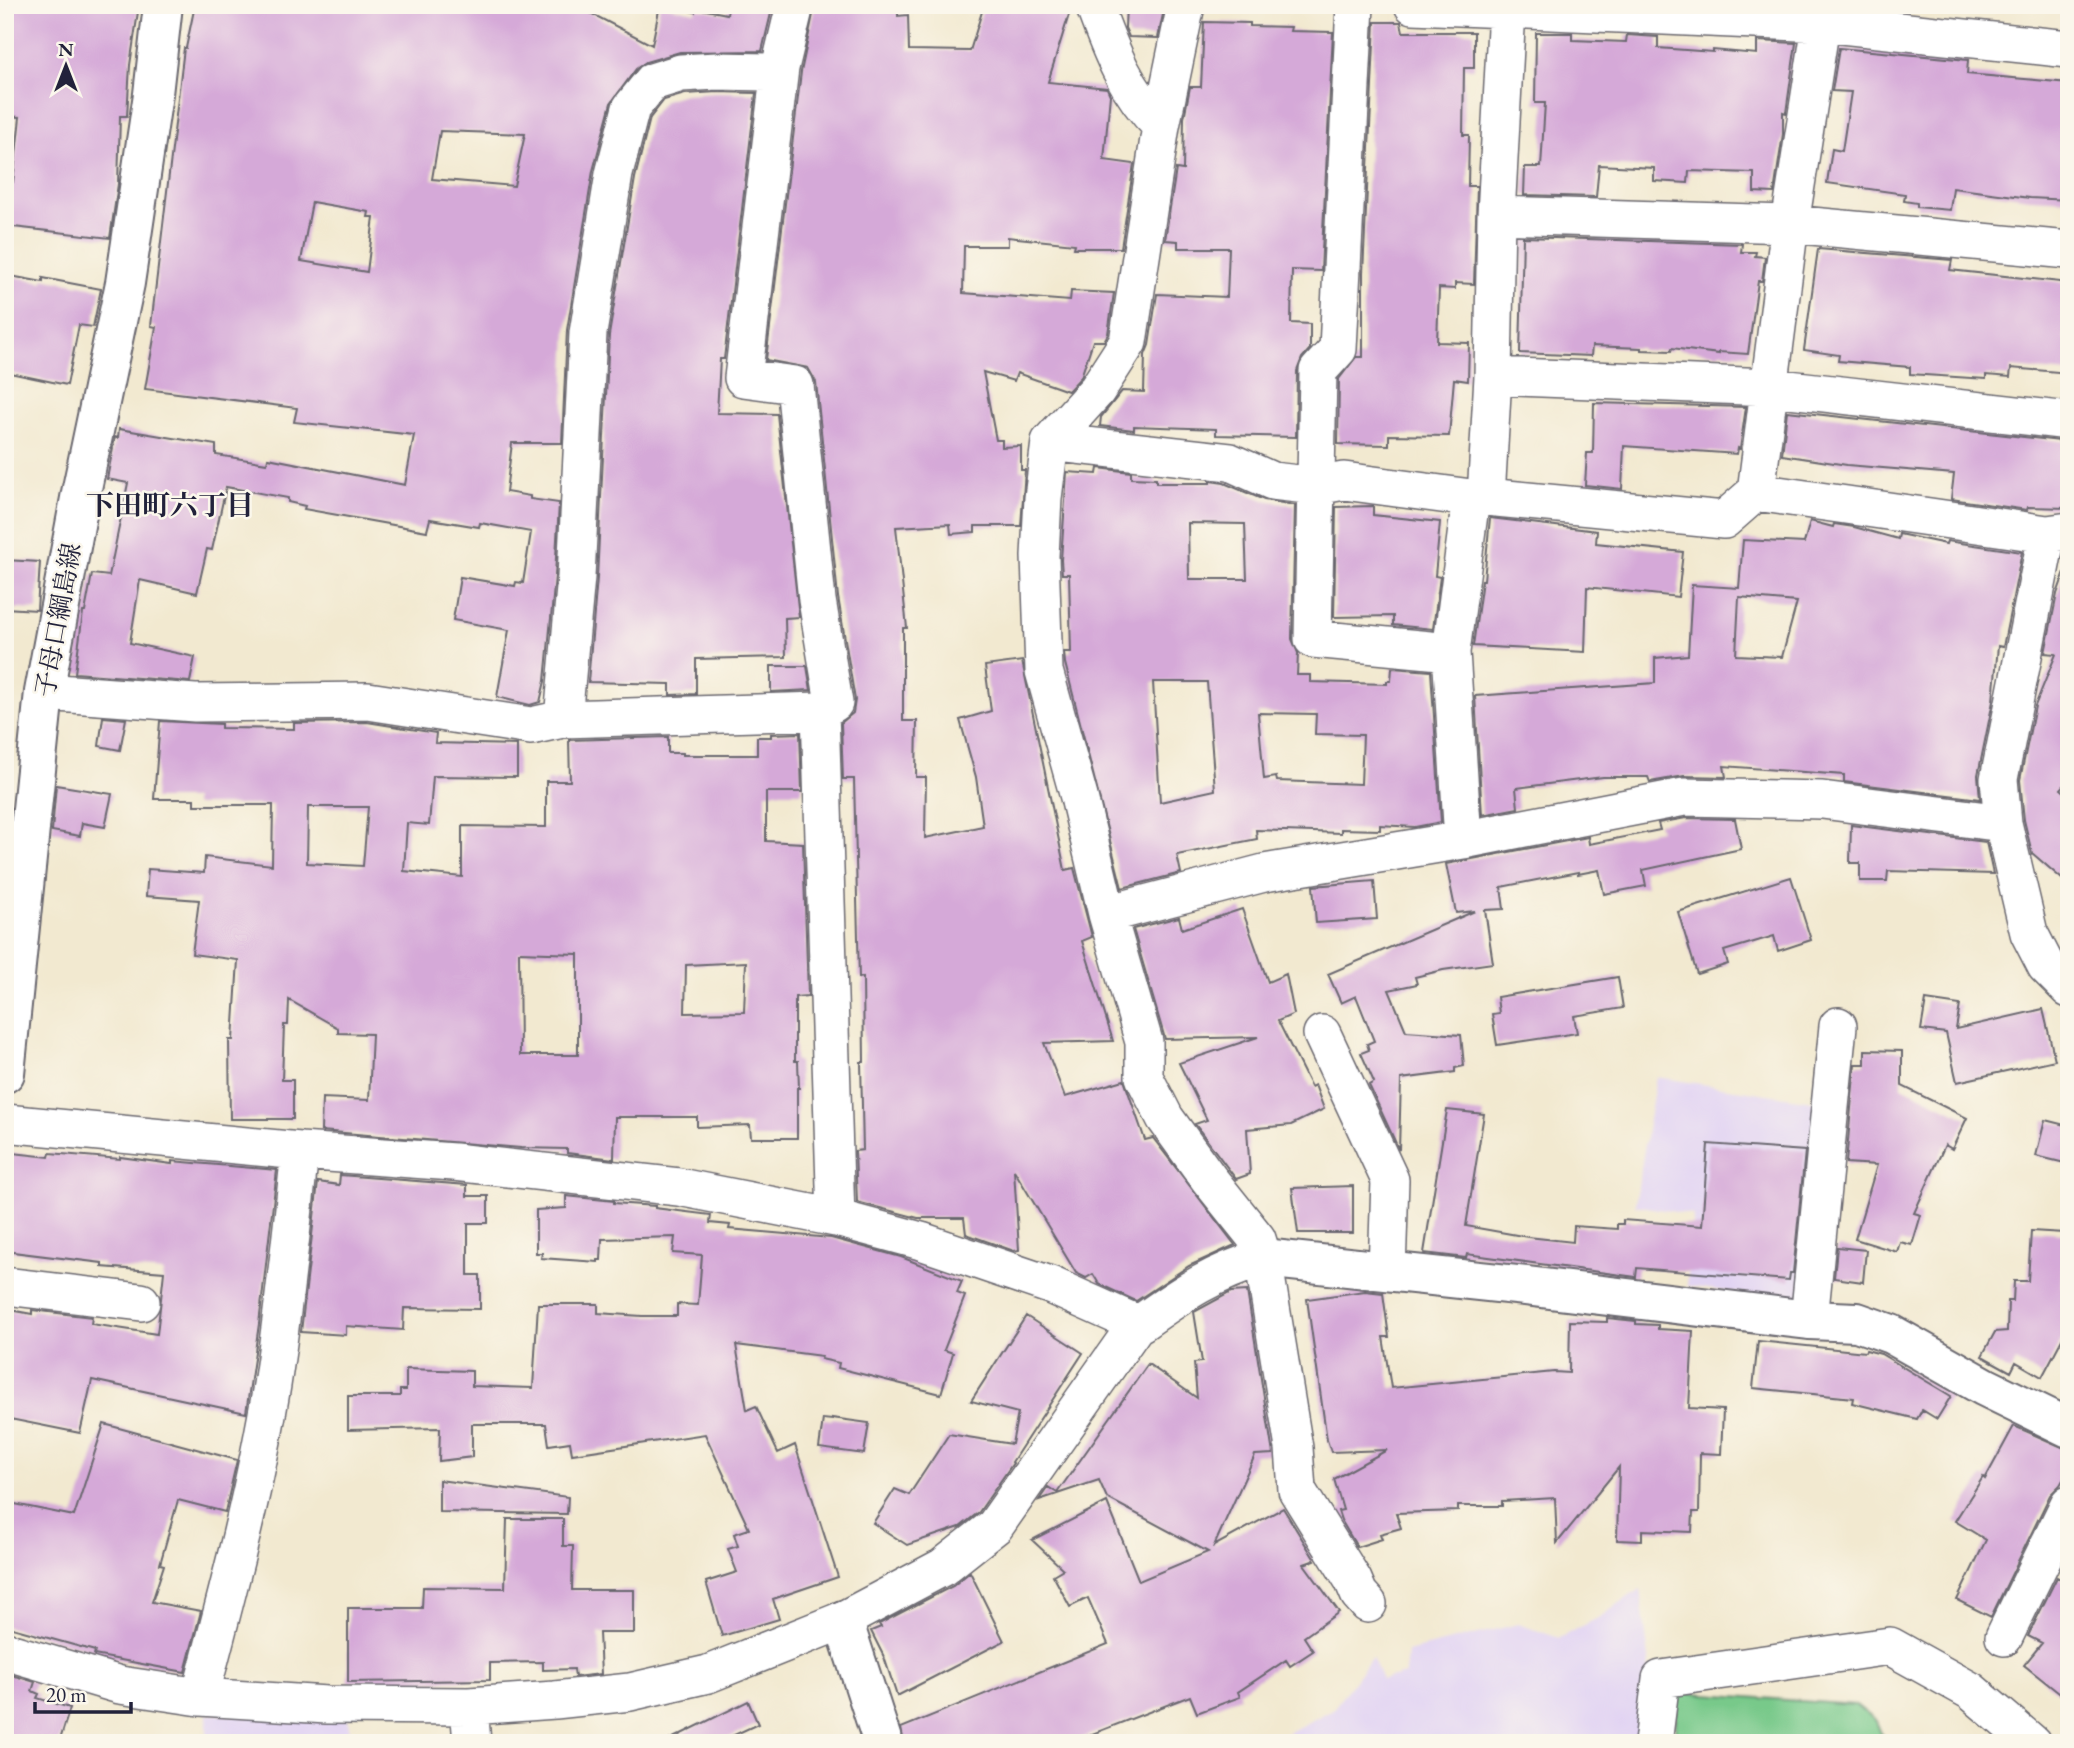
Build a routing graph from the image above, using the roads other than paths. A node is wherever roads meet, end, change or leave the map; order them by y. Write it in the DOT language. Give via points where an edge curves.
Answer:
graph roads {
  1 [pos="163,5"];
  2 [pos="795,5"];
  3 [pos="1094,5"];
  4 [pos="1186,5"];
  5 [pos="1355,5"];
  6 [pos="1413,5"];
  7 [pos="1507,9"];
  8 [pos="1823,14"];
  9 [pos="2069,49"];
  10 [pos="780,68"];
  11 [pos="1161,126"];
  12 [pos="1496,215"];
  13 [pos="1790,224"];
  14 [pos="2069,250"];
  15 [pos="1493,376"];
  16 [pos="1771,387"];
  17 [pos="2069,421"];
  18 [pos="1051,442"];
  19 [pos="1316,486"];
  20 [pos="1756,492"];
  21 [pos="1479,498"];
  22 [pos="2058,533"];
  23 [pos="1451,652"];
  24 [pos="44,692"];
  25 [pos="820,711"];
  26 [pos="563,719"];
  27 [pos="2003,823"];
  28 [pos="1464,840"];
  29 [pos="1107,915"];
  30 [pos="2069,989"];
  31 [pos="1838,1026"];
  32 [pos="1322,1034"];
  33 [pos="5,1073"];
  34 [pos="5,1123"];
  35 [pos="300,1151"];
  36 [pos="836,1218"];
  37 [pos="1263,1258"];
  38 [pos="1387,1271"];
  39 [pos="5,1286"];
  40 [pos="141,1302"];
  41 [pos="1809,1320"];
  42 [pos="1137,1324"];
  43 [pos="2069,1428"];
  44 [pos="2069,1504"];
  45 [pos="1368,1604"];
  46 [pos="843,1620"];
  47 [pos="2004,1637"];
  48 [pos="5,1651"];
  49 [pos="200,1697"];
  50 [pos="469,1706"];
  51 [pos="472,1743"];
  52 [pos="883,1743"];
  53 [pos="1653,1743"];
  54 [pos="2032,1743"];
  1 -- 24 [label="main road, 子母口綱島線" via="125,283"];
  2 -- 10 [label="street"];
  3 -- 11 [label="street" via="1116,65 1144,109"];
  4 -- 11 [label="street"];
  5 -- 19 [label="street" via="1338,349 1318,371"];
  6 -- 7 [label="street"];
  7 -- 8 [label="street"];
  7 -- 12 [label="street"];
  8 -- 9 [label="street"];
  8 -- 13 [label="street"];
  10 -- 25 [label="street" via="743,378 795,385 817,600 834,703"];
  10 -- 26 [label="street" via="681,73 652,82 631,108 614,174 588,333 576,577"];
  11 -- 18 [label="street" via="1128,342 1097,390"];
  12 -- 13 [label="street"];
  12 -- 15 [label="street"];
  13 -- 14 [label="street"];
  13 -- 16 [label="street"];
  15 -- 16 [label="street"];
  15 -- 21 [label="street"];
  16 -- 17 [label="street"];
  16 -- 20 [label="street"];
  18 -- 19 [label="street" via="1230,462 1272,481"];
  18 -- 29 [label="street" via="1040,556 1044,671"];
  19 -- 21 [label="street" via="1344,481"];
  19 -- 23 [label="street" via="1313,639"];
  20 -- 21 [label="street" via="1724,520"];
  20 -- 22 [label="street"];
  21 -- 23 [label="street"];
  22 -- 27 [label="street" via="1999,779"];
  23 -- 28 [label="street"];
  24 -- 26 [label="street" via="195,703 368,701 531,726"];
  24 -- 33 [label="main road, 子母口綱島線"];
  25 -- 26 [label="street"];
  25 -- 36 [label="street"];
  27 -- 28 [label="street" via="1822,800 1684,797"];
  27 -- 30 [label="street" via="2029,933 2046,967"];
  28 -- 29 [label="street" via="1264,873"];
  29 -- 37 [label="street" via="1144,1042 1144,1077 1165,1118 1257,1238"];
  31 -- 41 [label="street"];
  32 -- 38 [label="street" via="1390,1180"];
  34 -- 35 [label="street"];
  35 -- 36 [label="street" via="454,1162 679,1187"];
  35 -- 49 [label="street" via="272,1385 254,1479"];
  36 -- 42 [label="street" via="1051,1285"];
  37 -- 38 [label="main road"];
  37 -- 42 [label="street" via="1228,1268"];
  37 -- 45 [label="street" via="1297,1490"];
  38 -- 41 [label="main road"];
  39 -- 40 [label="street"];
  41 -- 43 [label="main road" via="1857,1322 1891,1334"];
  42 -- 46 [label="street" via="995,1527 943,1567"];
  44 -- 47 [label="street"];
  46 -- 50 [label="street" via="682,1681 630,1692"];
  46 -- 52 [label="main road"];
  48 -- 49 [label="street" via="120,1685"];
  49 -- 50 [label="street" via="327,1705"];
  50 -- 51 [label="street"];
  53 -- 54 [label="street" via="1661,1679 1890,1646 1971,1691"];
}
